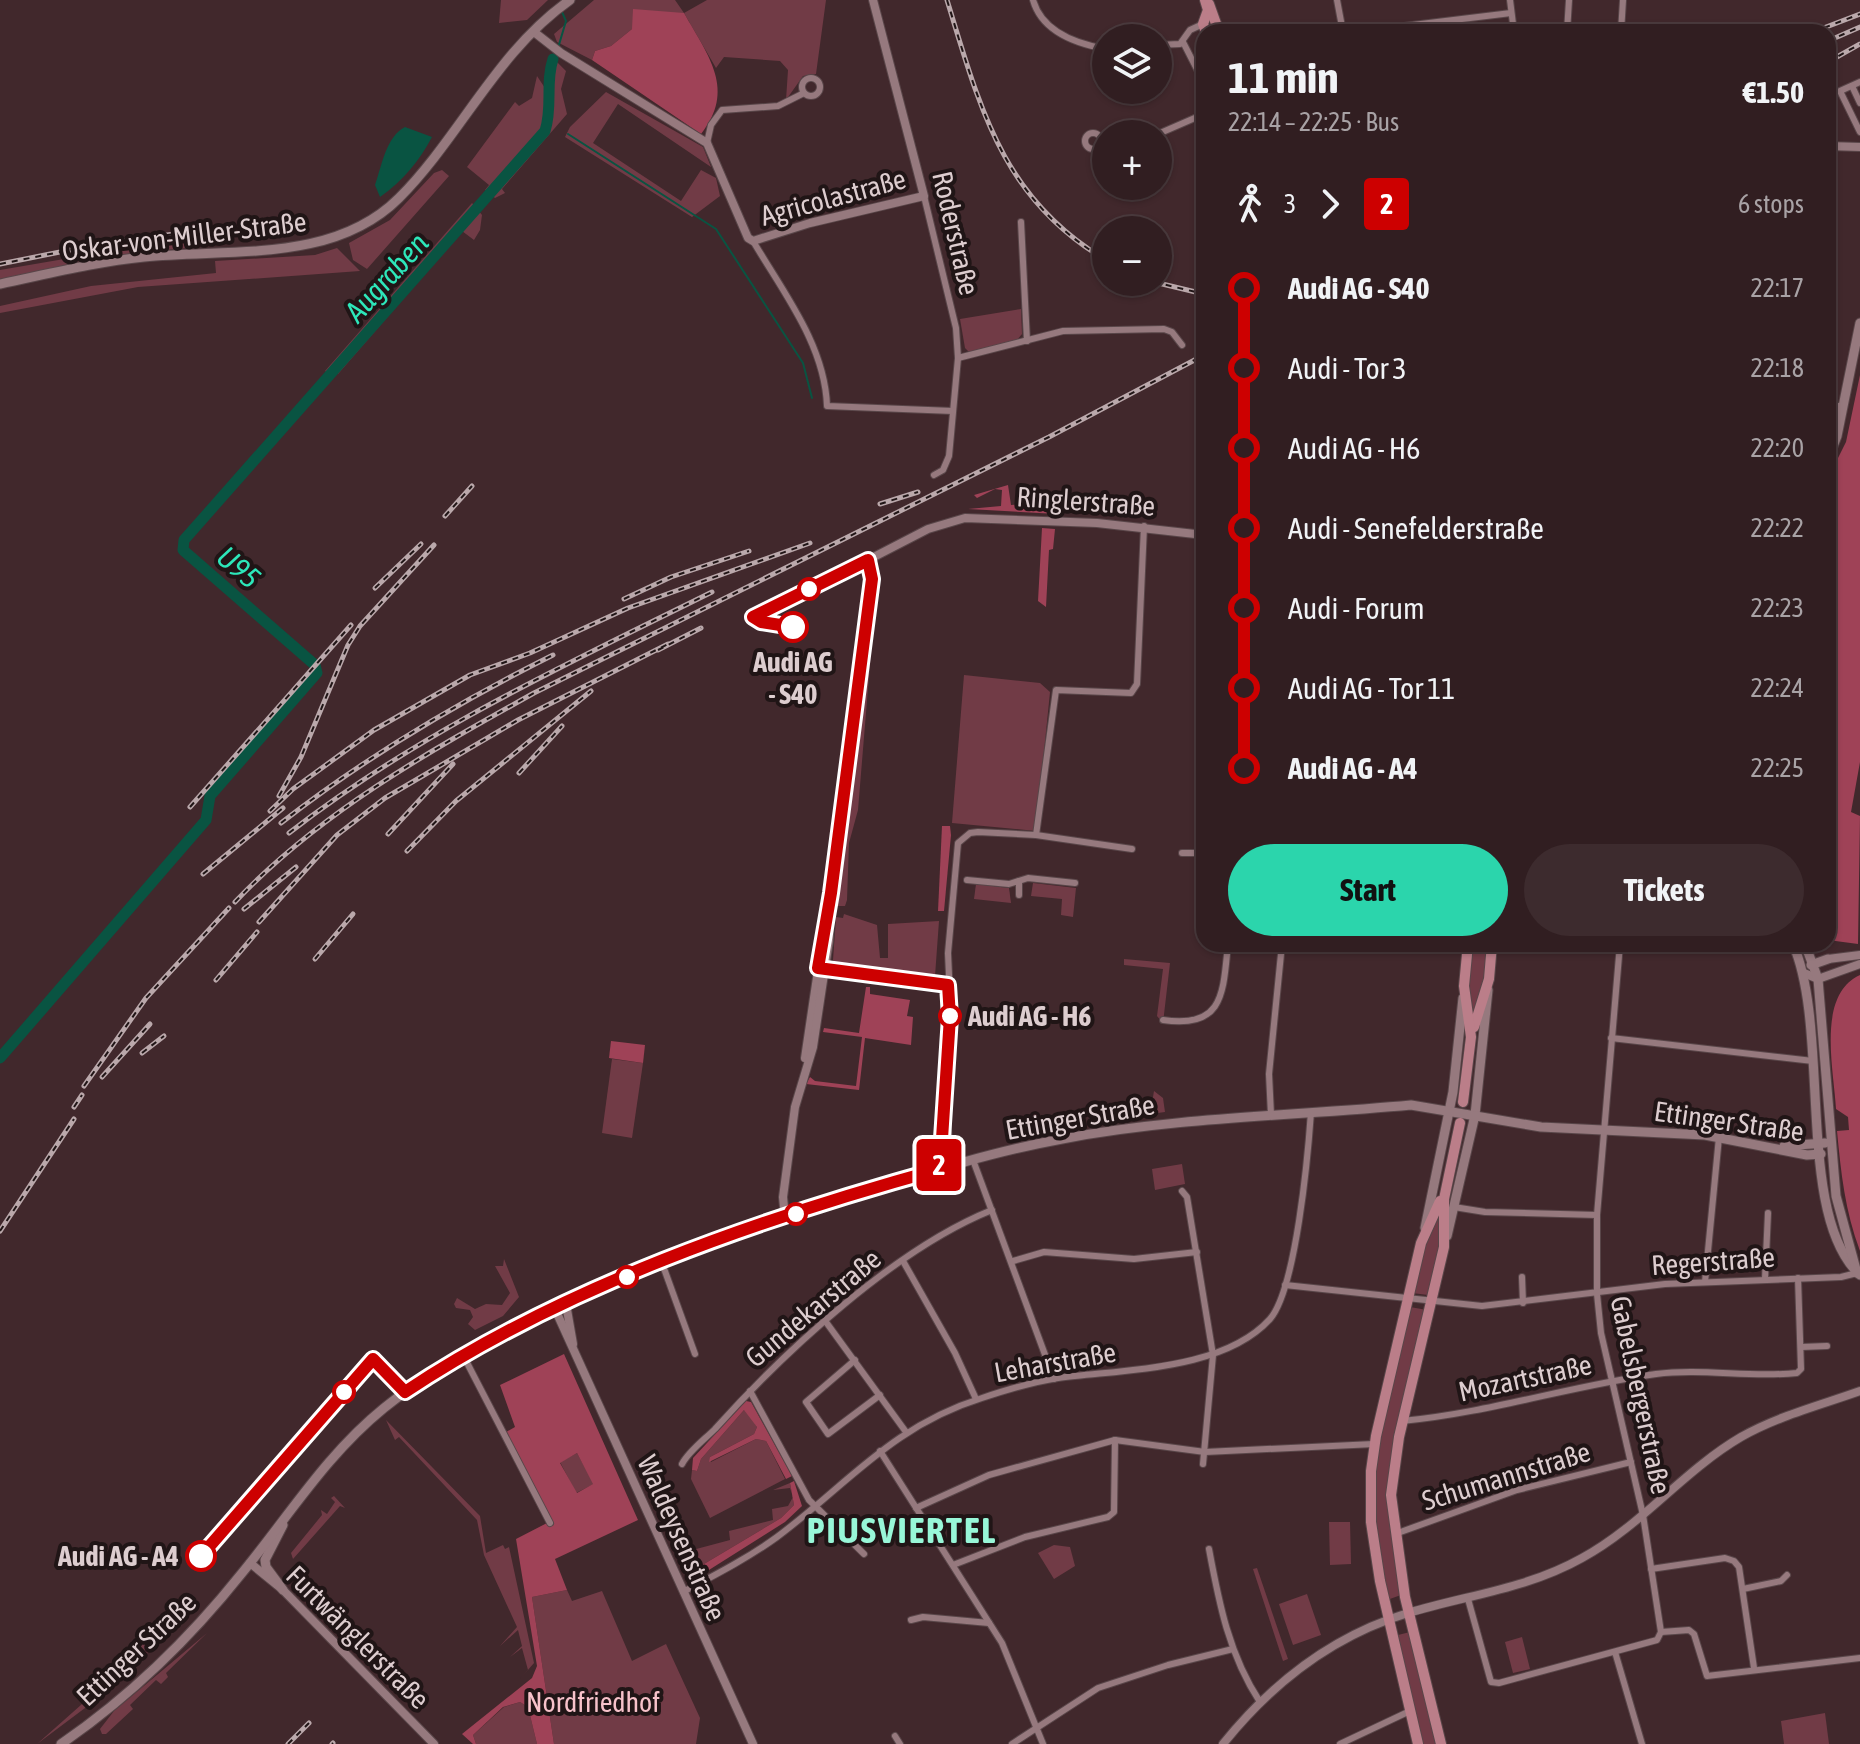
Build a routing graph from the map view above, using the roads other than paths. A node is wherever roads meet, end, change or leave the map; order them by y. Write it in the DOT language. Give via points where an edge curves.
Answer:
graph roads {
  1 [pos="873,0"];
  2 [pos="1033,0"];
  3 [pos="1206,0"];
  4 [pos="1337,0"];
  5 [pos="1510,0"];
  6 [pos="1569,0"];
  7 [pos="1623,0"];
  8 [pos="567,2"];
  9 [pos="1511,13"];
  10 [pos="1205,24"];
  11 [pos="1216,24"];
  12 [pos="1342,24"];
  13 [pos="1421,24"];
  14 [pos="1513,24"];
  15 [pos="1568,24"];
  16 [pos="1622,24"];
  17 [pos="1196,30"];
  18 [pos="534,32"];
  19 [pos="1183,42"];
  20 [pos="1172,43"];
  21 [pos="1092,46"];
  22 [pos="1196,67"];
  23 [pos="1860,82"];
  24 [pos="1852,86"];
  25 [pos="804,93"];
  26 [pos="1860,103"];
  27 [pos="1196,117"];
  28 [pos="1172,128"];
  29 [pos="1860,132"];
  30 [pos="707,143"];
  31 [pos="1836,148"];
  32 [pos="1860,149"];
  33 [pos="924,196"];
  34 [pos="1021,222"];
  35 [pos="753,241"];
  36 [pos="0,284"];
  37 [pos="1860,323"];
  38 [pos="1027,341"];
  39 [pos="1182,345"];
  40 [pos="958,358"];
  41 [pos="1836,406"];
  42 [pos="1843,407"];
  43 [pos="953,411"];
  44 [pos="1836,431"];
  45 [pos="934,475"];
  46 [pos="1144,526"];
  47 [pos="1196,534"];
  48 [pos="868,560"];
  49 [pos="798,595"];
  50 [pos="1036,835"];
  51 [pos="1132,849"];
  52 [pos="1182,853"];
  53 [pos="1196,853"];
  54 [pos="967,880"];
  55 [pos="1019,881"];
  56 [pos="1075,883"];
  57 [pos="1019,895"];
  58 [pos="1227,952"];
  59 [pos="1281,952"];
  60 [pos="1467,952"];
  61 [pos="1491,952"];
  62 [pos="1619,952"];
  63 [pos="1796,952"];
  64 [pos="1809,952"];
  65 [pos="1818,952"];
  66 [pos="1860,955"];
  67 [pos="1828,959"];
  68 [pos="1814,963"];
  69 [pos="1860,964"];
  70 [pos="822,969"];
  71 [pos="1804,973"];
  72 [pos="1489,979"];
  73 [pos="1818,979"];
  74 [pos="948,985"];
  75 [pos="1464,986"];
  76 [pos="1163,1020"];
  77 [pos="1471,1037"];
  78 [pos="1611,1038"];
  79 [pos="1813,1061"];
  80 [pos="945,1101"];
  81 [pos="1463,1102"];
  82 [pos="1450,1110"];
  83 [pos="1311,1112"];
  84 [pos="1271,1115"];
  85 [pos="1475,1115"];
  86 [pos="1460,1123"];
  87 [pos="1603,1130"];
  88 [pos="1719,1137"];
  89 [pos="1820,1142"];
  90 [pos="1769,1145"];
  91 [pos="1832,1146"];
  92 [pos="1821,1154"];
  93 [pos="973,1160"];
  94 [pos="951,1166"];
  95 [pos="940,1169"];
  96 [pos="1446,1183"];
  97 [pos="1182,1191"];
  98 [pos="1454,1207"];
  99 [pos="992,1210"];
  100 [pos="1768,1213"];
  101 [pos="1597,1215"];
  102 [pos="785,1218"];
  103 [pos="1421,1243"];
  104 [pos="1444,1247"];
  105 [pos="1197,1252"];
  106 [pos="903,1261"];
  107 [pos="1013,1261"];
  108 [pos="662,1263"];
  109 [pos="1859,1274"];
  110 [pos="1522,1277"];
  111 [pos="1798,1278"];
  112 [pos="1765,1279"];
  113 [pos="1705,1282"];
  114 [pos="1285,1285"];
  115 [pos="1597,1294"];
  116 [pos="1409,1299"];
  117 [pos="1431,1301"];
  118 [pos="1523,1303"];
  119 [pos="566,1304"];
  120 [pos="555,1309"];
  121 [pos="826,1322"];
  122 [pos="1827,1346"];
  123 [pos="1801,1347"];
  124 [pos="574,1349"];
  125 [pos="695,1354"];
  126 [pos="463,1355"];
  127 [pos="1213,1355"];
  128 [pos="855,1360"];
  129 [pos="1054,1379"];
  130 [pos="1613,1382"];
  131 [pos="750,1391"];
  132 [pos="1860,1391"];
  133 [pos="880,1395"];
  134 [pos="976,1399"];
  135 [pos="1402,1421"];
  136 [pos="906,1432"];
  137 [pos="1115,1440"];
  138 [pos="1374,1444"];
  139 [pos="880,1451"];
  140 [pos="1205,1452"];
  141 [pos="1631,1462"];
  142 [pos="682,1464"];
  143 [pos="1203,1464"];
  144 [pos="814,1506"];
  145 [pos="916,1508"];
  146 [pos="287,1514"];
  147 [pos="1643,1515"];
  148 [pos="550,1523"];
  149 [pos="1395,1534"];
  150 [pos="1209,1549"];
  151 [pos="864,1554"];
  152 [pos="250,1563"];
  153 [pos="953,1565"];
  154 [pos="1651,1569"];
  155 [pos="1787,1575"];
  156 [pos="1743,1589"];
  157 [pos="283,1590"];
  158 [pos="683,1592"];
  159 [pos="1468,1599"];
  160 [pos="1409,1613"];
  161 [pos="911,1620"];
  162 [pos="1387,1620"];
  163 [pos="989,1623"];
  164 [pos="1661,1632"];
  165 [pos="1233,1649"];
  166 [pos="1615,1652"];
  167 [pos="1860,1658"];
  168 [pos="1754,1668"];
  169 [pos="1260,1702"];
  170 [pos="1410,1711"];
  171 [pos="1038,1728"];
  172 [pos="895,1736"];
  173 [pos="61,1744"];
  174 [pos="434,1744"];
  175 [pos="753,1744"];
  176 [pos="900,1744"];
  177 [pos="1012,1744"];
  178 [pos="1043,1744"];
  179 [pos="1223,1744"];
  180 [pos="1340,1744"];
  181 [pos="1418,1744"];
  182 [pos="1441,1744"];
  183 [pos="1642,1744"];
  1 -- 33 [label="street, Roderstraße"];
  2 -- 21 [label="street" via="1057,32"];
  3 -- 10 [label="main road"];
  3 -- 11 [label="main road"];
  4 -- 12 [label="street"];
  5 -- 9 [label="street"];
  6 -- 15 [label="street"];
  7 -- 16 [label="street"];
  8 -- 18 [label="main road, Oskar-von-Miller-Straße"];
  9 -- 13 [label="street"];
  9 -- 14 [label="street"];
  17 -- 19 [label="street" via="1187,32"];
  18 -- 30 [label="street"];
  18 -- 36 [label="main road, Oskar-von-Miller-Straße" via="399,198 347,233 298,247 140,258"];
  19 -- 20 [label="street"];
  19 -- 22 [label="street"];
  23 -- 24 [label="street"];
  24 -- 26 [label="street"];
  24 -- 29 [label="street" via="1840,91"];
  25 -- 30 [label="street" via="778,106 722,110"];
  27 -- 28 [label="street"];
  30 -- 35 [label="street" via="731,204"];
  31 -- 32 [label="street"];
  33 -- 35 [label="street, Agricolastraße"];
  33 -- 40 [label="street, Roderstraße" via="956,328"];
  34 -- 38 [label="street"];
  35 -- 43 [label="street" via="809,338 821,365 827,406"];
  37 -- 42 [label="main road"];
  38 -- 39 [label="street" via="1063,331 1150,328 1172,332"];
  38 -- 40 [label="street"];
  40 -- 43 [label="street, Roderstraße"];
  41 -- 42 [label="street"];
  42 -- 44 [label="main road"];
  43 -- 45 [label="street, Roderstraße" via="949,456"];
  46 -- 47 [label="street, Ringlerstraße"];
  46 -- 48 [label="street, Ringlerstraße" via="965,518 928,529"];
  46 -- 50 [label="street" via="1137,684 1131,693 1056,690"];
  48 -- 49 [label="street"];
  48 -- 70 [label="street" via="872,579"];
  50 -- 51 [label="street"];
  50 -- 74 [label="street" via="978,832 958,843"];
  52 -- 53 [label="street"];
  54 -- 55 [label="street"];
  55 -- 56 [label="street"];
  55 -- 57 [label="street"];
  58 -- 76 [label="street" via="1221,996 1213,1011 1186,1024"];
  59 -- 84 [label="street" via="1269,1074"];
  60 -- 75 [label="main road"];
  61 -- 72 [label="main road"];
  62 -- 78 [label="street, Gabelsbergerstraße"];
  63 -- 71 [label="main road"];
  64 -- 68 [label="main road"];
  65 -- 67 [label="main road"];
  66 -- 67 [label="street"];
  67 -- 68 [label="main road"];
  68 -- 71 [label="main road"];
  68 -- 73 [label="main road"];
  69 -- 73 [label="street"];
  70 -- 74 [label="street"];
  70 -- 102 [label="street" via="786,1172"];
  71 -- 73 [label="street"];
  71 -- 79 [label="main road"];
  72 -- 77 [label="main road"];
  72 -- 85 [label="main road"];
  73 -- 91 [label="main road"];
  74 -- 80 [label="street"];
  75 -- 77 [label="main road"];
  75 -- 82 [label="main road"];
  77 -- 81 [label="main road"];
  78 -- 79 [label="street"];
  78 -- 87 [label="street, Gabelsbergerstraße"];
  79 -- 89 [label="main road"];
  80 -- 94 [label="street"];
  80 -- 95 [label="street"];
  82 -- 83 [label="main road, Ettinger Straße" via="1411,1105"];
  82 -- 85 [label="main road, Ettinger Straße"];
  82 -- 103 [label="main road"];
  83 -- 84 [label="main road, Ettinger Straße"];
  83 -- 114 [label="street, Leharstraße"];
  84 -- 93 [label="main road, Ettinger Straße" via="1086,1135"];
  85 -- 87 [label="main road, Ettinger Straße" via="1516,1125"];
  85 -- 98 [label="main road"];
  86 -- 96 [label="main road"];
  87 -- 88 [label="main road, Ettinger Straße"];
  87 -- 101 [label="street, Gabelsbergerstraße"];
  88 -- 90 [label="main road, Ettinger Straße"];
  88 -- 113 [label="street"];
  89 -- 90 [label="main road"];
  89 -- 91 [label="main road"];
  89 -- 92 [label="main road"];
  90 -- 92 [label="main road, Ettinger Straße"];
  91 -- 92 [label="main road"];
  91 -- 109 [label="main road" via="1838,1209"];
  92 -- 109 [label="main road" via="1832,1232 1844,1260"];
  93 -- 94 [label="main road, Ettinger Straße"];
  93 -- 99 [label="street"];
  94 -- 95 [label="main road, Ettinger Straße"];
  95 -- 102 [label="main road, Ettinger Straße"];
  96 -- 103 [label="main road"];
  96 -- 104 [label="main road"];
  97 -- 105 [label="street"];
  98 -- 101 [label="street"];
  98 -- 104 [label="main road"];
  99 -- 106 [label="street, Gundekarstraße"];
  99 -- 107 [label="street"];
  100 -- 112 [label="street"];
  101 -- 115 [label="street, Gabelsbergerstraße"];
  102 -- 108 [label="main road, Ettinger Straße"];
  103 -- 116 [label="main road"];
  104 -- 117 [label="main road"];
  105 -- 107 [label="street" via="1137,1259 1044,1252"];
  105 -- 127 [label="street"];
  106 -- 121 [label="street, Gundekarstraße"];
  106 -- 134 [label="street"];
  107 -- 129 [label="street"];
  108 -- 119 [label="main road, Ettinger Straße"];
  108 -- 125 [label="street"];
  109 -- 111 [label="street, Regerstraße"];
  110 -- 118 [label="street"];
  111 -- 112 [label="street, Regerstraße"];
  111 -- 123 [label="street"];
  112 -- 113 [label="street, Regerstraße"];
  113 -- 115 [label="street, Regerstraße"];
  114 -- 116 [label="street, Regerstraße"];
  114 -- 127 [label="street, Leharstraße" via="1269,1319"];
  115 -- 118 [label="street, Regerstraße"];
  115 -- 130 [label="street, Gabelsbergerstraße"];
  116 -- 117 [label="street, Regerstraße"];
  116 -- 138 [label="main road"];
  117 -- 118 [label="street, Regerstraße"];
  117 -- 135 [label="main road"];
  119 -- 120 [label="main road, Ettinger Straße"];
  119 -- 124 [label="street, Waldeysenstraße"];
  120 -- 124 [label="street, Waldeysenstraße"];
  120 -- 126 [label="main road, Ettinger Straße"];
  121 -- 128 [label="street"];
  121 -- 131 [label="street, Gundekarstraße"];
  122 -- 123 [label="street"];
  123 -- 130 [label="street, Mozartstraße" via="1800,1371 1762,1377 1660,1374"];
  124 -- 158 [label="street, Waldeysenstraße"];
  126 -- 146 [label="main road, Ettinger Straße" via="363,1426"];
  126 -- 148 [label="street"];
  127 -- 129 [label="street, Leharstraße"];
  127 -- 140 [label="street"];
  128 -- 133 [label="street"];
  128 -- 133 [label="street" via="806,1402 828,1434"];
  129 -- 134 [label="street, Leharstraße"];
  130 -- 135 [label="street, Mozartstraße" via="1457,1416"];
  130 -- 141 [label="street, Gabelsbergerstraße"];
  131 -- 142 [label="street, Gundekarstraße"];
  131 -- 144 [label="street"];
  132 -- 147 [label="street" via="1742,1437"];
  133 -- 136 [label="street"];
  134 -- 136 [label="street, Leharstraße"];
  135 -- 149 [label="main road" via="1391,1495"];
  136 -- 139 [label="street, Leharstraße"];
  137 -- 140 [label="street"];
  137 -- 145 [label="street" via="989,1475"];
  137 -- 153 [label="street" via="1114,1512 1108,1517 1025,1537"];
  138 -- 140 [label="street"];
  138 -- 162 [label="main road" via="1371,1522"];
  139 -- 144 [label="street, Leharstraße"];
  139 -- 145 [label="street"];
  140 -- 143 [label="street"];
  141 -- 147 [label="street, Gabelsbergerstraße"];
  141 -- 149 [label="street, Schumannstraße" via="1517,1490"];
  144 -- 151 [label="street"];
  144 -- 158 [label="street, Leharstraße" via="778,1536"];
  145 -- 153 [label="street"];
  146 -- 152 [label="main road, Ettinger Straße"];
  146 -- 157 [label="main road" via="265,1560"];
  147 -- 154 [label="street, Gabelsbergerstraße"];
  147 -- 159 [label="street" via="1613,1540 1563,1568"];
  149 -- 160 [label="main road"];
  150 -- 165 [label="street"];
  152 -- 157 [label="street, Furtwänglerstraße"];
  152 -- 173 [label="main road, Ettinger Straße" via="163,1660"];
  153 -- 163 [label="street"];
  154 -- 156 [label="street" via="1725,1558 1739,1567"];
  154 -- 164 [label="street, Gabelsbergerstraße"];
  155 -- 156 [label="street"];
  156 -- 168 [label="street"];
  157 -- 174 [label="street, Furtwänglerstraße"];
  158 -- 175 [label="street, Waldeysenstraße"];
  159 -- 160 [label="street"];
  159 -- 166 [label="street" via="1491,1682"];
  160 -- 162 [label="street"];
  160 -- 182 [label="main road"];
  161 -- 163 [label="street"];
  162 -- 169 [label="street" via="1333,1644"];
  162 -- 170 [label="main road"];
  163 -- 171 [label="street"];
  164 -- 166 [label="street" via="1657,1640"];
  164 -- 168 [label="street" via="1694,1634 1707,1676"];
  165 -- 169 [label="street"];
  165 -- 171 [label="street" via="1098,1688"];
  166 -- 183 [label="street"];
  167 -- 168 [label="street"];
  169 -- 179 [label="street"];
  170 -- 180 [label="street"];
  170 -- 181 [label="main road"];
  171 -- 177 [label="street"];
  171 -- 178 [label="street"];
  172 -- 176 [label="street"];
}
